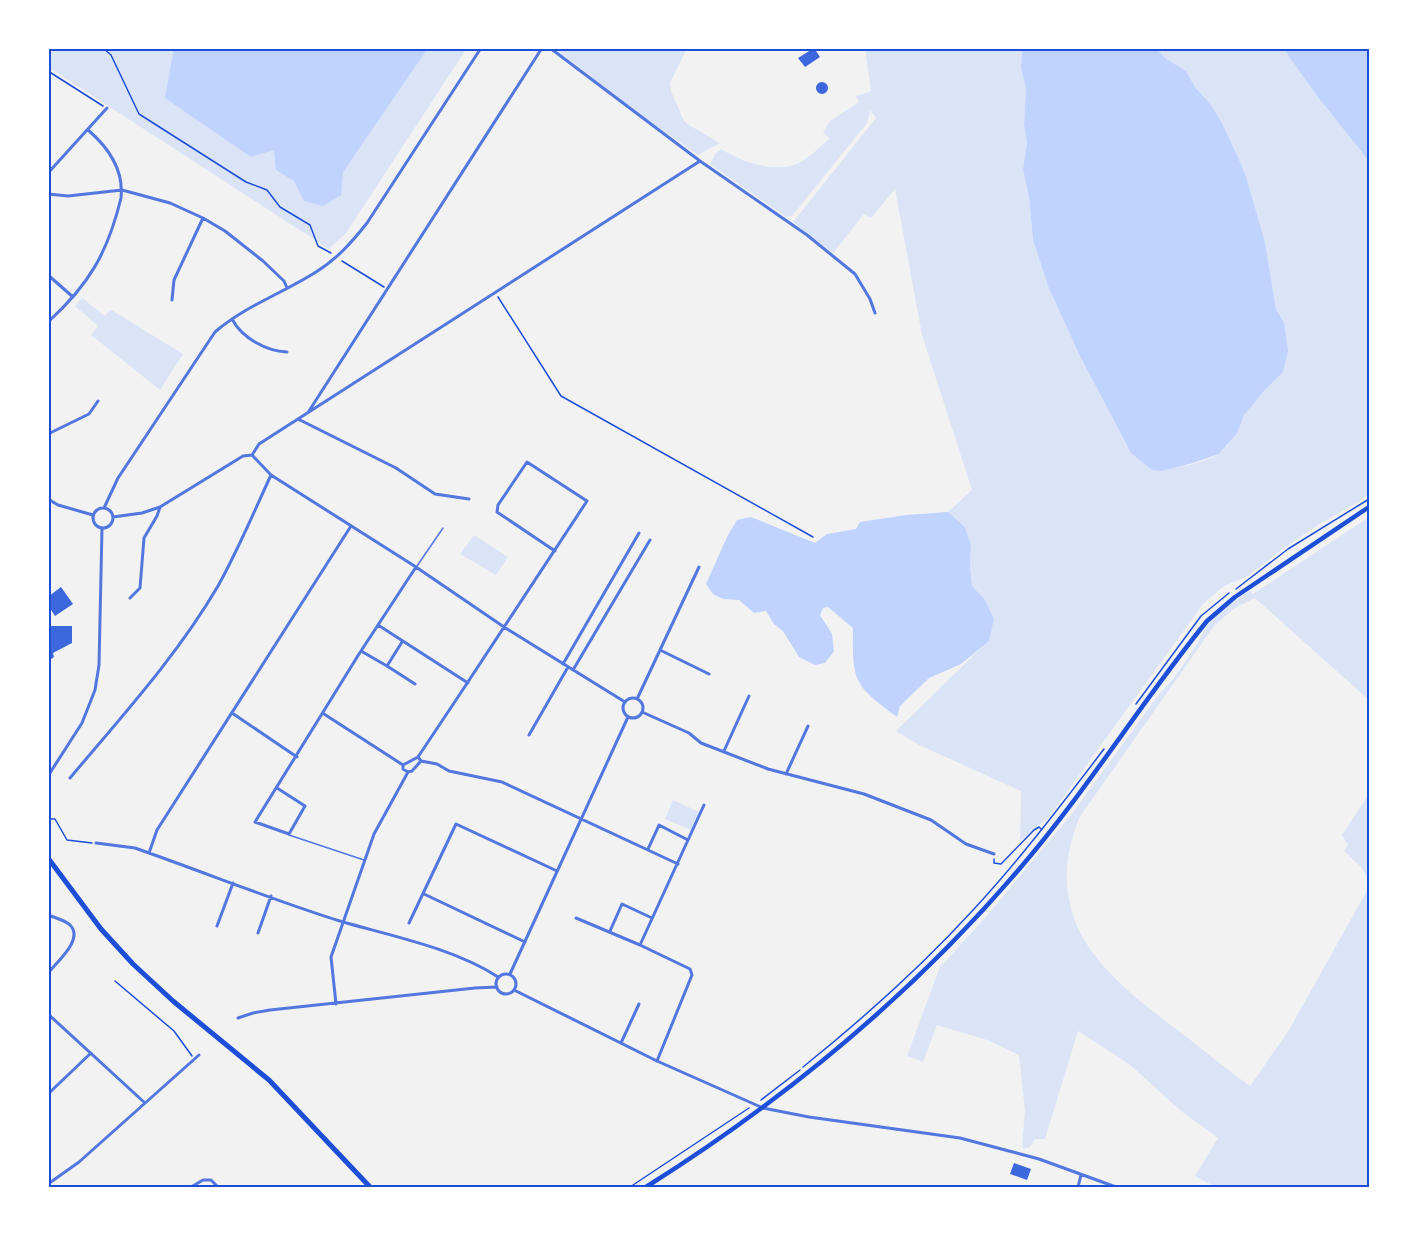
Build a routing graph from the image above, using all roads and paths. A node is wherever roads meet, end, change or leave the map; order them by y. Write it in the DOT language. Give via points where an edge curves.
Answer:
graph roads {
  1 [pos="103,48"];
  2 [pos="481,48"];
  3 [pos="542,48"];
  4 [pos="550,48"];
  5 [pos="48,70"];
  6 [pos="107,108"];
  7 [pos="88,130"];
  8 [pos="700,160"];
  9 [pos="48,173"];
  10 [pos="122,190"];
  11 [pos="48,194"];
  12 [pos="203,218"];
  13 [pos="337,257"];
  14 [pos="48,275"];
  15 [pos="287,288"];
  16 [pos="387,289"];
  17 [pos="496,293"];
  18 [pos="73,297"];
  19 [pos="172,300"];
  20 [pos="875,313"];
  21 [pos="232,319"];
  22 [pos="48,322"];
  23 [pos="287,352"];
  24 [pos="98,401"];
  25 [pos="308,412"];
  26 [pos="298,419"];
  27 [pos="48,434"];
  28 [pos="252,455"];
  29 [pos="271,475"];
  30 [pos="48,499"];
  31 [pos="469,499"];
  32 [pos="160,507"];
  33 [pos="1369,507"];
  34 [pos="104,508"];
  35 [pos="93,515"];
  36 [pos="113,517"];
  37 [pos="351,526"];
  38 [pos="102,528"];
  39 [pos="443,528"];
  40 [pos="639,533"];
  41 [pos="813,537"];
  42 [pos="650,540"];
  43 [pos="555,551"];
  44 [pos="416,567"];
  45 [pos="699,567"];
  46 [pos="130,598"];
  47 [pos="378,625"];
  48 [pos="504,627"];
  49 [pos="402,641"];
  50 [pos="660,650"];
  51 [pos="361,651"];
  52 [pos="563,664"];
  53 [pos="387,666"];
  54 [pos="568,667"];
  55 [pos="573,670"];
  56 [pos="709,674"];
  57 [pos="468,683"];
  58 [pos="415,684"];
  59 [pos="749,696"];
  60 [pos="637,699"];
  61 [pos="625,702"];
  62 [pos="642,712"];
  63 [pos="232,713"];
  64 [pos="324,714"];
  65 [pos="628,717"];
  66 [pos="808,726"];
  67 [pos="529,735"];
  68 [pos="724,752"];
  69 [pos="297,756"];
  70 [pos="420,759"];
  71 [pos="402,765"];
  72 [pos="408,772"];
  73 [pos="786,774"];
  74 [pos="48,776"];
  75 [pos="70,778"];
  76 [pos="277,788"];
  77 [pos="704,805"];
  78 [pos="48,819"];
  79 [pos="582,819"];
  80 [pos="289,834"];
  81 [pos="688,840"];
  82 [pos="96,843"];
  83 [pos="648,850"];
  84 [pos="149,853"];
  85 [pos="994,854"];
  86 [pos="48,858"];
  87 [pos="365,860"];
  88 [pos="678,864"];
  89 [pos="557,871"];
  90 [pos="233,883"];
  91 [pos="423,894"];
  92 [pos="271,896"];
  93 [pos="48,915"];
  94 [pos="576,918"];
  95 [pos="652,918"];
  96 [pos="343,922"];
  97 [pos="409,923"];
  98 [pos="217,926"];
  99 [pos="610,932"];
  100 [pos="258,933"];
  101 [pos="525,942"];
  102 [pos="640,945"];
  103 [pos="48,973"];
  104 [pos="510,974"];
  105 [pos="498,977"];
  106 [pos="115,981"];
  107 [pos="497,987"];
  108 [pos="514,990"];
  109 [pos="336,1004"];
  110 [pos="639,1004"];
  111 [pos="48,1014"];
  112 [pos="238,1018"];
  113 [pos="621,1043"];
  114 [pos="91,1053"];
  115 [pos="199,1055"];
  116 [pos="194,1059"];
  117 [pos="657,1061"];
  118 [pos="48,1094"];
  119 [pos="146,1103"];
  120 [pos="755,1105"];
  121 [pos="763,1108"];
  122 [pos="1081,1175"];
  123 [pos="48,1184"];
  124 [pos="191,1187"];
  125 [pos="218,1187"];
  126 [pos="370,1187"];
  127 [pos="630,1187"];
  128 [pos="646,1187"];
  129 [pos="1078,1187"];
  130 [pos="1116,1187"];
  1 -- 13 [label="path" via="111,55 139,114 246,182 267,190 280,207 310,225 318,246"];
  2 -- 13 [label="street" via="367,224"];
  3 -- 16 [label="street"];
  4 -- 8 [label="street"];
  5 -- 6 [label="path"];
  6 -- 7 [label="street"];
  7 -- 9 [label="street"];
  7 -- 10 [label="street" via="109,152"];
  8 -- 17 [label="street"];
  8 -- 20 [label="street" via="855,274"];
  10 -- 11 [label="street" via="68,196"];
  10 -- 12 [label="street" via="170,203"];
  10 -- 18 [label="street" via="101,258"];
  12 -- 15 [label="street" via="249,249"];
  12 -- 19 [label="street" via="174,280"];
  13 -- 15 [label="street"];
  13 -- 16 [label="path"];
  14 -- 18 [label="street"];
  15 -- 21 [label="street"];
  16 -- 25 [label="street"];
  17 -- 25 [label="street"];
  17 -- 41 [label="path" via="561,396"];
  18 -- 22 [label="street"];
  21 -- 23 [label="street" via="236,327 255,341 272,351"];
  21 -- 34 [label="street" via="201,350 118,478"];
  24 -- 27 [label="street" via="89,414"];
  25 -- 26 [label="street"];
  26 -- 28 [label="street" via="259,444"];
  26 -- 31 [label="street" via="396,468 435,494"];
  28 -- 29 [label="street"];
  28 -- 32 [label="street" via="243,456"];
  29 -- 37 [label="street"];
  29 -- 75 [label="street" via="211,597 148,685"];
  30 -- 35 [label="street"];
  32 -- 36 [label="street"];
  32 -- 46 [label="street" via="144,538 140,588"];
  33 -- 121 [label="main road" via="1235,597 1207,621 1069,807 980,914 889,1005"];
  34 -- 35 [label="street"];
  34 -- 36 [label="street"];
  35 -- 38 [label="street" via="97,527"];
  36 -- 38 [label="street" via="108,527"];
  37 -- 44 [label="street"];
  37 -- 63 [label="street"];
  38 -- 74 [label="street" via="96,684 82,723"];
  39 -- 44 [label="lane"];
  40 -- 52 [label="street"];
  42 -- 55 [label="street"];
  43 -- 43 [label="street" via="587,501 527,462 498,505 497,513"];
  43 -- 48 [label="street"];
  44 -- 47 [label="street"];
  44 -- 48 [label="street"];
  45 -- 50 [label="street"];
  47 -- 49 [label="street"];
  47 -- 51 [label="street"];
  48 -- 52 [label="street"];
  48 -- 57 [label="street"];
  49 -- 53 [label="street"];
  49 -- 57 [label="street"];
  50 -- 56 [label="street"];
  50 -- 60 [label="street"];
  51 -- 53 [label="street"];
  51 -- 64 [label="street"];
  52 -- 54 [label="street"];
  53 -- 58 [label="street"];
  54 -- 55 [label="street"];
  54 -- 67 [label="street"];
  55 -- 61 [label="street"];
  57 -- 70 [label="street"];
  59 -- 68 [label="street"];
  60 -- 61 [label="street"];
  60 -- 62 [label="street" via="642,703"];
  61 -- 65 [label="street" via="623,710"];
  62 -- 65 [label="street"];
  62 -- 68 [label="street"];
  63 -- 69 [label="street"];
  63 -- 84 [label="street" via="157,830"];
  64 -- 69 [label="street"];
  64 -- 71 [label="street"];
  65 -- 79 [label="street"];
  66 -- 73 [label="street"];
  68 -- 73 [label="street"];
  69 -- 76 [label="street"];
  70 -- 71 [label="street"];
  70 -- 72 [label="street"];
  70 -- 79 [label="street" via="449,771 502,782"];
  71 -- 72 [label="street"];
  72 -- 87 [label="street"];
  73 -- 85 [label="street" via="864,794 931,820 966,844"];
  76 -- 80 [label="street" via="305,806"];
  76 -- 80 [label="street" via="255,822"];
  77 -- 81 [label="street"];
  78 -- 82 [label="path" via="54,819 66,840"];
  79 -- 83 [label="street"];
  79 -- 89 [label="street"];
  80 -- 87 [label="lane"];
  81 -- 83 [label="street" via="659,825"];
  81 -- 88 [label="street"];
  82 -- 84 [label="street"];
  83 -- 88 [label="street"];
  84 -- 90 [label="street"];
  85 -- 120 [label="path" via="994,863 1001,864 1039,827 1042,830 974,909 915,969 838,1039"];
  86 -- 126 [label="main road" via="101,929 133,964 269,1080"];
  87 -- 96 [label="street"];
  88 -- 95 [label="street"];
  89 -- 91 [label="street" via="456,824"];
  89 -- 101 [label="street"];
  90 -- 92 [label="street"];
  90 -- 98 [label="street"];
  91 -- 97 [label="street"];
  91 -- 101 [label="street"];
  92 -- 96 [label="street"];
  92 -- 100 [label="street"];
  93 -- 103 [label="street" via="69,924 75,940"];
  94 -- 99 [label="street"];
  95 -- 99 [label="street" via="622,904"];
  95 -- 102 [label="street"];
  96 -- 105 [label="street" via="401,937"];
  96 -- 109 [label="street" via="331,957"];
  99 -- 102 [label="street"];
  101 -- 104 [label="street"];
  102 -- 117 [label="street" via="690,969 692,975"];
  104 -- 105 [label="street"];
  104 -- 108 [label="street" via="517,984"];
  105 -- 107 [label="street"];
  106 -- 116 [label="path" via="174,1031"];
  107 -- 108 [label="street" via="505,994"];
  107 -- 109 [label="street"];
  108 -- 113 [label="street"];
  109 -- 112 [label="street" via="270,1010"];
  110 -- 113 [label="street"];
  111 -- 114 [label="street"];
  113 -- 117 [label="street"];
  114 -- 118 [label="street"];
  114 -- 119 [label="street"];
  115 -- 116 [label="street"];
  116 -- 119 [label="street"];
  117 -- 120 [label="street"];
  119 -- 123 [label="street"];
  120 -- 121 [label="street"];
  120 -- 127 [label="path"];
  121 -- 122 [label="street" via="960,1138 1039,1159"];
  121 -- 128 [label="main road"];
  122 -- 129 [label="street"];
  122 -- 130 [label="street"];
  124 -- 125 [label="street" via="203,1180 212,1180"];
}
